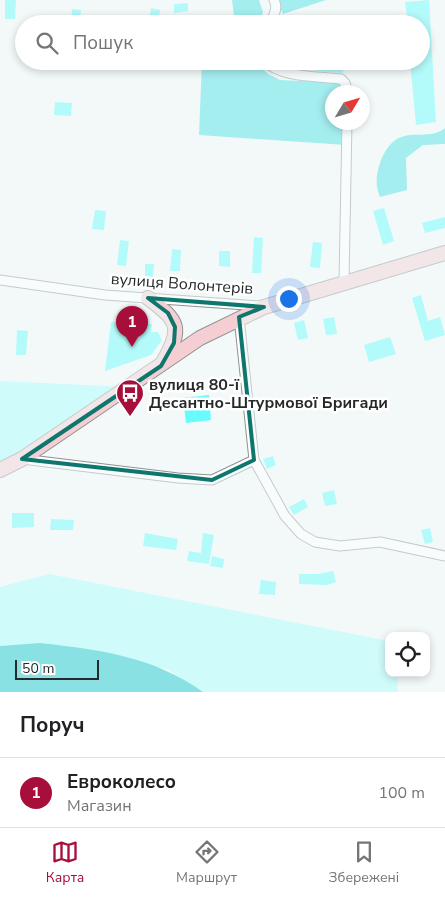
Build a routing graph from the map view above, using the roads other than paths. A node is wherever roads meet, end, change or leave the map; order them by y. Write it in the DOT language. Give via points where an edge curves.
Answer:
graph roads {
  1 [pos="274,0"];
  2 [pos="273,15"];
  3 [pos="279,70"];
  4 [pos="346,85"];
  5 [pos="347,130"];
  6 [pos="445,253"];
  7 [pos="0,280"];
  8 [pos="344,282"];
  9 [pos="148,298"];
  10 [pos="264,307"];
  11 [pos="239,317"];
  12 [pos="160,366"];
  13 [pos="22,459"];
  14 [pos="254,460"];
  15 [pos="2,468"];
  16 [pos="445,556"];
  1 -- 2 [label="street"];
  3 -- 4 [label="street" via="340,79"];
  5 -- 8 [label="street"];
  6 -- 8 [label="street, вулиця Волонтерів"];
  7 -- 9 [label="street, вулиця Волонтерів"];
  8 -- 10 [label="street, вулиця Волонтерів"];
  9 -- 10 [label="street, вулиця Волонтерів"];
  9 -- 12 [label="street" via="168,313 175,326 174,343"];
  10 -- 11 [label="street"];
  11 -- 12 [label="street" via="200,338"];
  11 -- 14 [label="street"];
  12 -- 13 [label="street"];
  13 -- 14 [label="street" via="212,480"];
  13 -- 15 [label="street"];
  14 -- 16 [label="street" via="285,516 301,534 315,542 340,546 380,542"];
}
